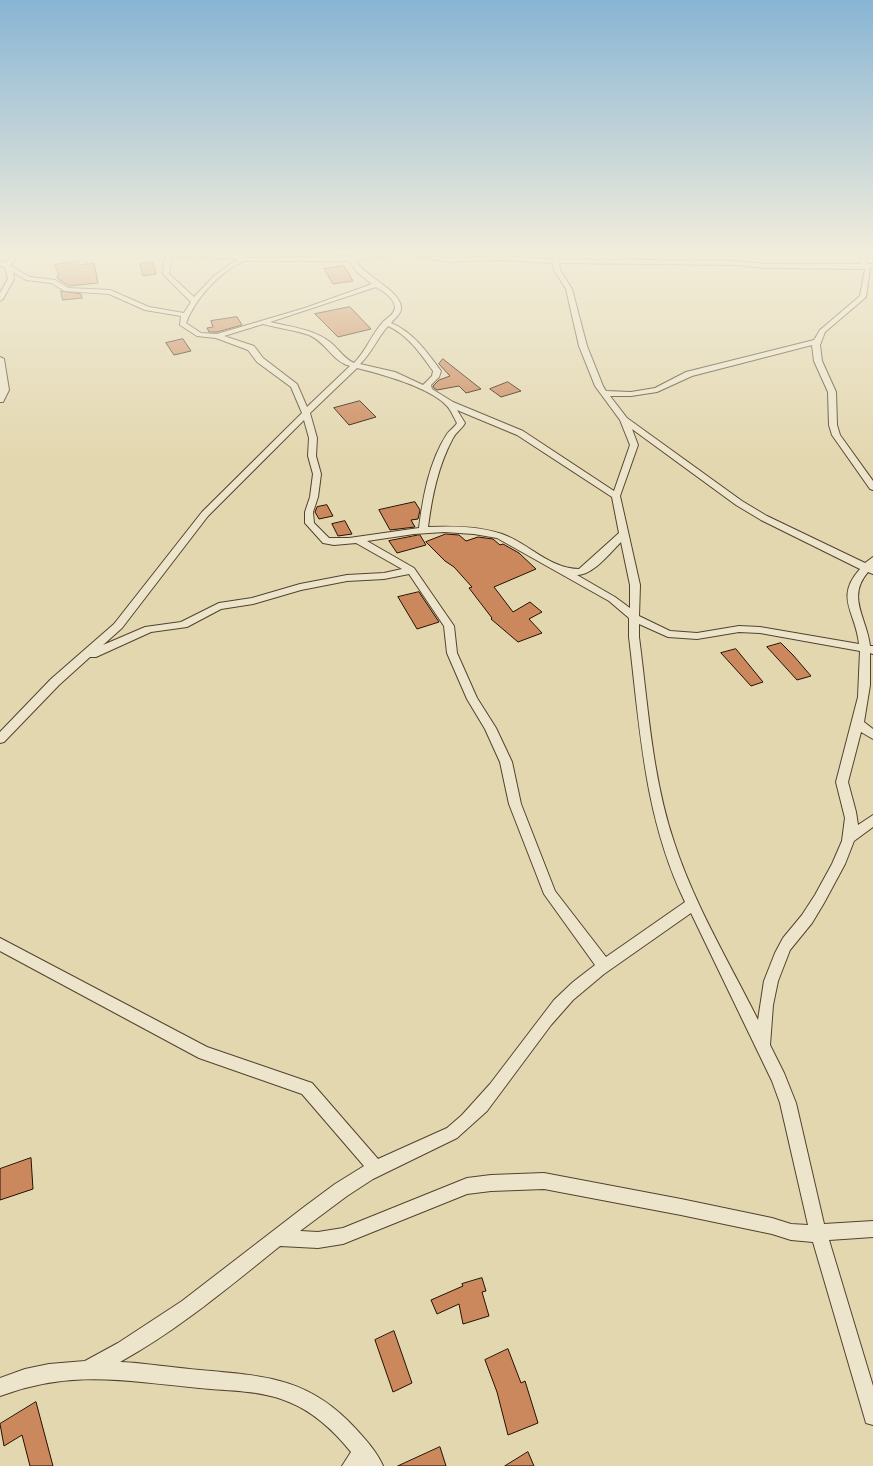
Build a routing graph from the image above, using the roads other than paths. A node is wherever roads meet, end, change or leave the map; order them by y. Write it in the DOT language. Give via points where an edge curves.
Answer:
graph roads {
  1 [pos="182,323"];
  2 [pos="257,323"];
  3 [pos="280,323"];
  4 [pos="386,323"];
  5 [pos="392,323"];
  6 [pos="577,323"];
  7 [pos="832,323"];
  8 [pos="217,336"];
  9 [pos="816,342"];
  10 [pos="0,359"];
  11 [pos="356,366"];
  12 [pos="429,390"];
  13 [pos="603,393"];
  14 [pos="0,400"];
  15 [pos="450,404"];
  16 [pos="306,414"];
  17 [pos="624,420"];
  18 [pos="873,487"];
  19 [pos="616,496"];
  20 [pos="423,531"];
  21 [pos="625,533"];
  22 [pos="359,541"];
  23 [pos="871,566"];
  24 [pos="411,570"];
  25 [pos="580,577"];
  26 [pos="634,617"];
  27 [pos="869,649"];
  28 [pos="81,659"];
  29 [pos="857,723"];
  30 [pos="873,735"];
  31 [pos="0,739"];
  32 [pos="873,820"];
  33 [pos="848,839"];
  34 [pos="692,904"];
  35 [pos="0,944"];
  36 [pos="604,966"];
  37 [pos="764,1046"];
  38 [pos="376,1168"];
  39 [pos="873,1229"];
  40 [pos="818,1232"];
  41 [pos="279,1238"];
  42 [pos="90,1368"];
  43 [pos="0,1387"];
  44 [pos="873,1416"];
  45 [pos="362,1461"];
  1 -- 8 [label="street" via="199,335"];
  2 -- 8 [label="street"];
  3 -- 11 [label="street" via="289,330 312,334 329,345 344,361"];
  4 -- 11 [label="street"];
  5 -- 12 [label="street" via="418,346 437,371 428,383"];
  6 -- 13 [label="street" via="584,350"];
  7 -- 9 [label="street"];
  8 -- 16 [label="street" via="251,348 263,362 290,382"];
  9 -- 13 [label="street" via="703,370 657,390 631,394"];
  9 -- 18 [label="street" via="818,361 832,392 836,435"];
  10 -- 14 [label="street" via="5,390"];
  11 -- 12 [label="street" via="392,374"];
  11 -- 16 [label="street"];
  12 -- 15 [label="street"];
  13 -- 17 [label="street"];
  15 -- 19 [label="street" via="520,433"];
  15 -- 20 [label="street" via="461,423 451,434 440,458 428,495"];
  16 -- 22 [label="street" via="318,474 309,512 310,523 326,541"];
  16 -- 28 [label="street" via="205,514 118,626"];
  17 -- 19 [label="street" via="634,450"];
  17 -- 23 [label="street" via="770,522"];
  19 -- 21 [label="street"];
  20 -- 22 [label="street"];
  20 -- 25 [label="street" via="491,533 562,572"];
  21 -- 25 [label="street"];
  21 -- 26 [label="street" via="635,585"];
  22 -- 24 [label="street"];
  23 -- 27 [label="street" via="853,586 852,594"];
  24 -- 28 [label="street" via="328,581 219,606 183,625 149,629"];
  24 -- 36 [label="street" via="449,626 452,653 506,762 515,804 550,894"];
  25 -- 26 [label="street"];
  26 -- 27 [label="street" via="661,632 677,636 739,629 760,630"];
  26 -- 34 [label="street" via="638,675 654,792 667,841"];
  27 -- 29 [label="street"];
  28 -- 31 [label="street"];
  29 -- 30 [label="street"];
  29 -- 33 [label="street" via="842,782 852,817"];
  32 -- 33 [label="street"];
  33 -- 37 [label="street" via="825,890 786,944 776,967 764,1015"];
  34 -- 36 [label="street"];
  34 -- 37 [label="street"];
  35 -- 38 [label="street" via="204,1053 307,1088"];
  36 -- 38 [label="street" via="560,1003 462,1125 452,1133"];
  37 -- 40 [label="street" via="788,1103"];
  38 -- 41 [label="street"];
  39 -- 40 [label="street"];
  40 -- 41 [label="street" via="791,1232 544,1181 467,1186 343,1236 318,1240"];
  40 -- 44 [label="street"];
  41 -- 42 [label="street" via="180,1313 120,1353"];
  42 -- 43 [label="street" via="49,1372"];
  42 -- 45 [label="street" via="256,1382 290,1392 325,1413 351,1436"];
}
